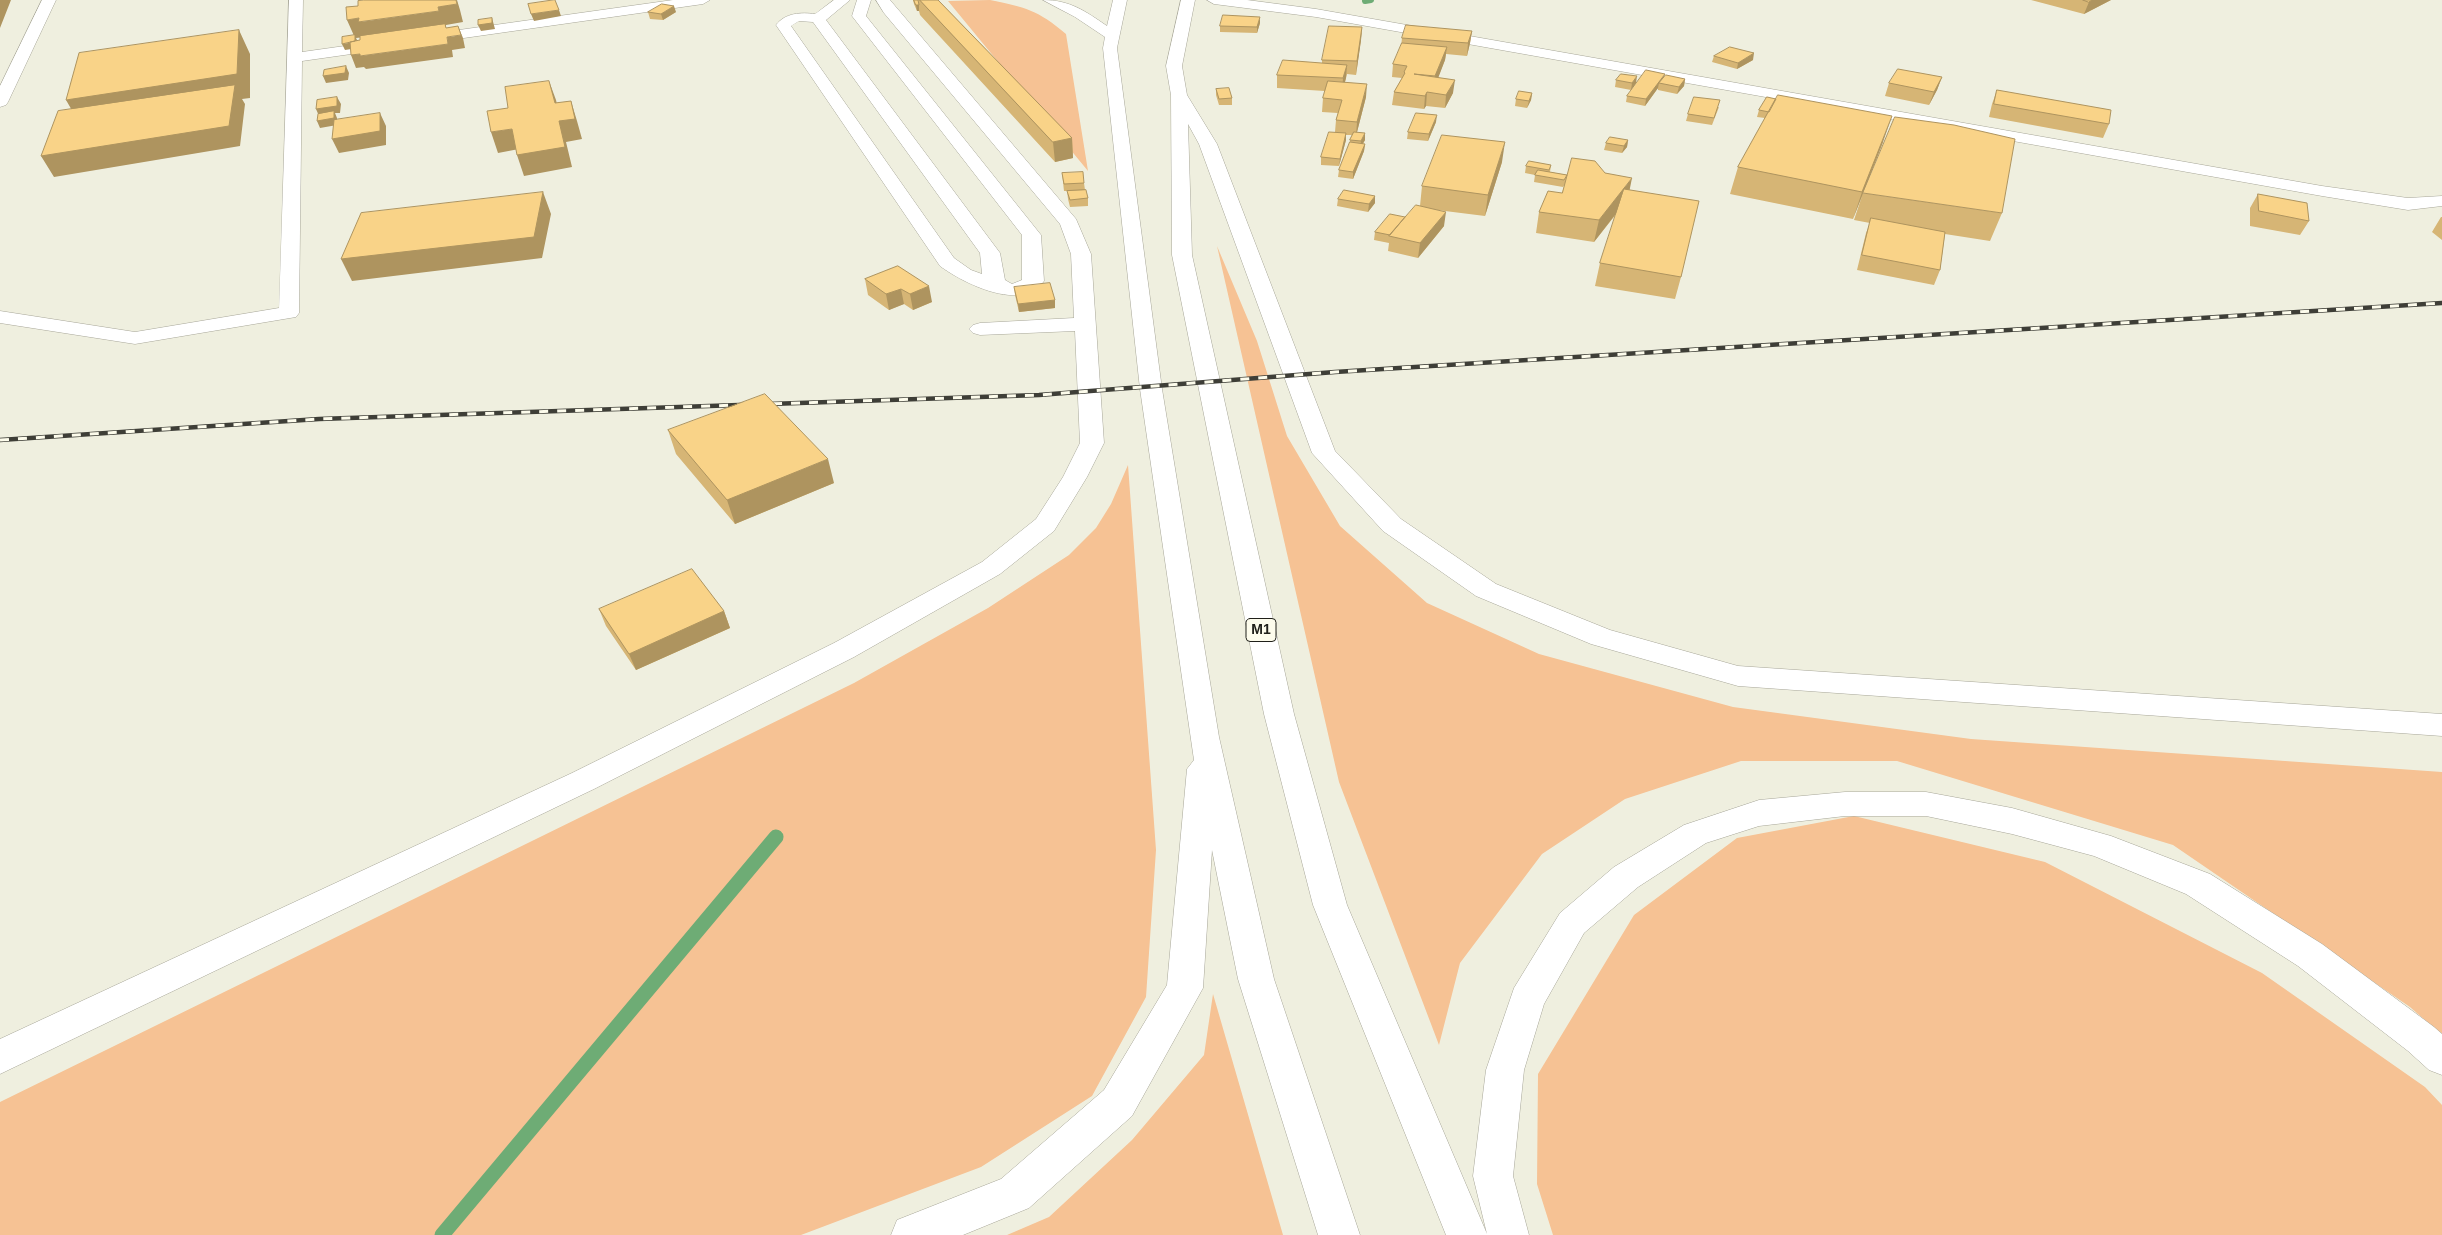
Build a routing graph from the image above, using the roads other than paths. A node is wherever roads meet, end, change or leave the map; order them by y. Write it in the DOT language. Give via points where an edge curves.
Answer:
graph roads {
  1 [pos="49,0"];
  2 [pos="296,0"];
  3 [pos="704,0"];
  4 [pos="843,0"];
  5 [pos="864,0"];
  6 [pos="883,0"];
  7 [pos="1050,0"];
  8 [pos="1120,0"];
  9 [pos="1188,0"];
  10 [pos="1214,0"];
  11 [pos="818,19"];
  12 [pos="1112,35"];
  13 [pos="293,58"];
  14 [pos="1178,95"];
  15 [pos="0,102"];
  16 [pos="2442,201"];
  17 [pos="999,286"];
  18 [pos="0,317"];
  19 [pos="1085,324"];
  20 [pos="980,329"];
  21 [pos="2442,725"];
  22 [pos="1204,737"];
  23 [pos="0,1057"];
  24 [pos="2442,1058"];
  25 [pos="912,1235"];
  26 [pos="1339,1235"];
  27 [pos="1467,1235"];
  28 [pos="1508,1235"];
  1 -- 15 [label="main road"];
  2 -- 13 [label="main road"];
  3 -- 13 [label="main road"];
  4 -- 11 [label="main road"];
  5 -- 17 [label="main road" via="859,16 1031,236 1034,280 1025,288 1012,290"];
  6 -- 19 [label="main road" via="888,10 1069,223 1081,254"];
  7 -- 12 [label="main road" via="1080,14"];
  8 -- 12 [label="main road"];
  9 -- 14 [label="main road, M1" via="1174,66"];
  10 -- 16 [label="main road" via="1316,13 2322,191 2408,204"];
  11 -- 17 [label="main road" via="990,253 994,279"];
  11 -- 17 [label="main road" via="806,16 790,18 783,25 947,262 964,274"];
  12 -- 22 [label="main road" via="1110,48 1152,389"];
  13 -- 18 [label="main road" via="289,313 135,338"];
  14 -- 21 [label="main road" via="1208,144 1324,453 1392,524 1486,590 1601,637 1738,676"];
  14 -- 27 [label="main road, M1" via="1182,255 1279,714 1330,905"];
  19 -- 20 [label="main road"];
  19 -- 23 [label="main road" via="1092,443 1045,525 991,568 844,650 583,781"];
  22 -- 25 [label="main road" via="1186,988 1118,1103 1015,1194"];
  22 -- 26 [label="main road" via="1256,979"];
  24 -- 28 [label="main road" via="2310,954 2198,884 2100,845 2012,821 1926,804 1845,804 1759,813 1695,834 1626,876 1572,923 1532,990 1505,1070 1493,1176"];
}
